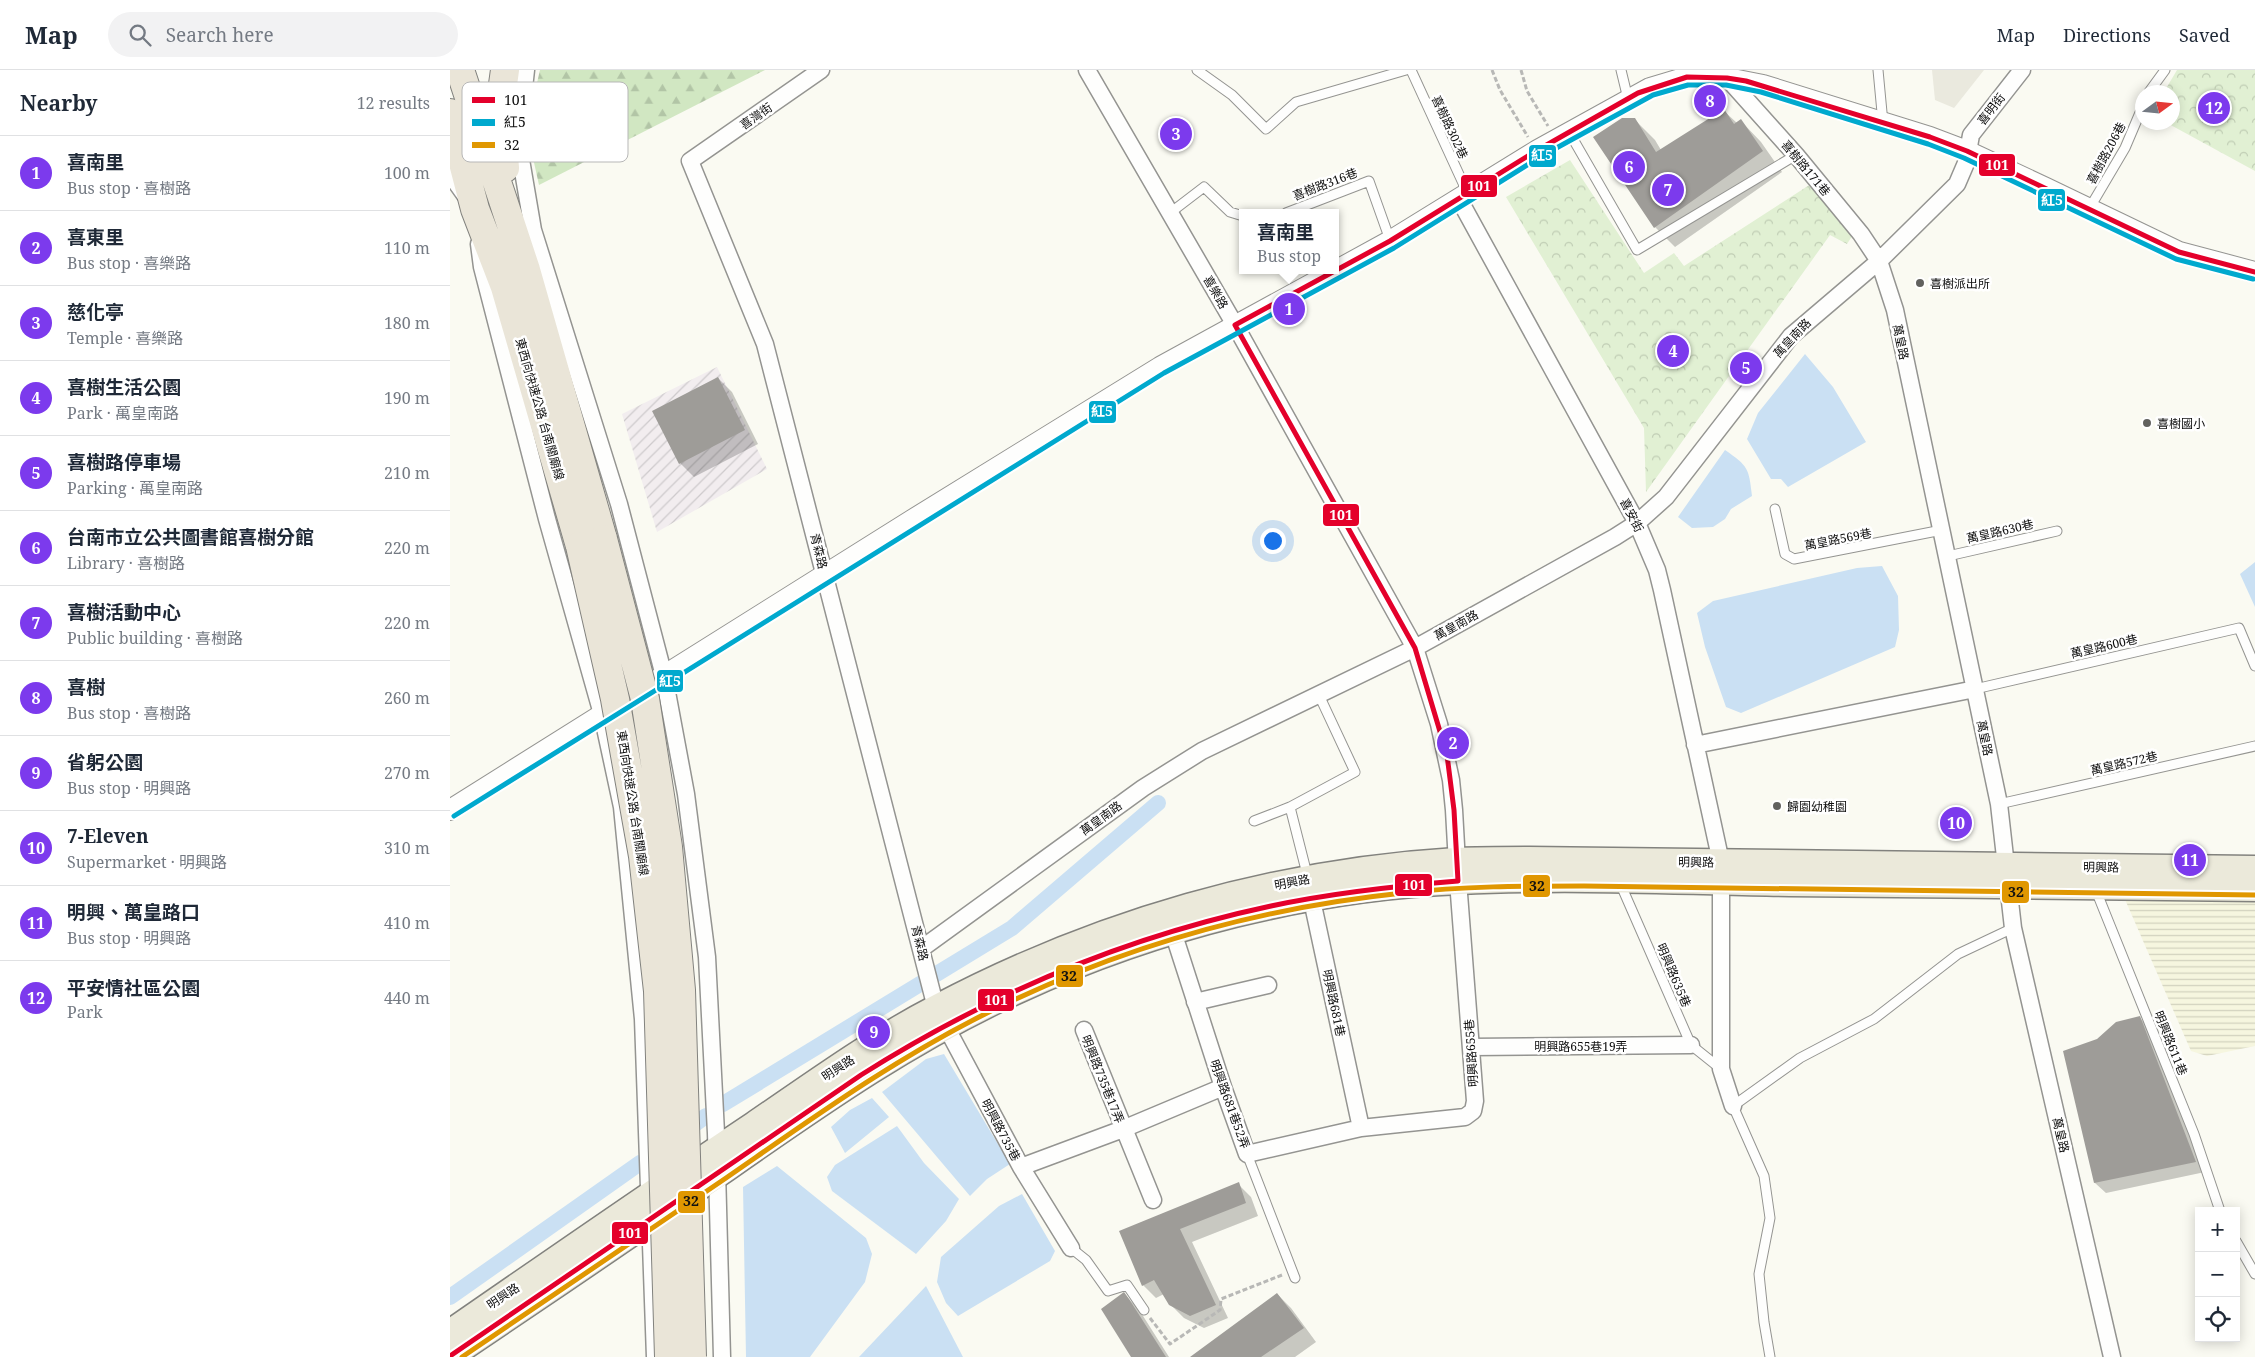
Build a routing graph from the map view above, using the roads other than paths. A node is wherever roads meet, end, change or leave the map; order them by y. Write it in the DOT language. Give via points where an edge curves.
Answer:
graph roads {
  1 [pos="460,70"];
  2 [pos="822,70"];
  3 [pos="1087,70"];
  4 [pos="1197,70"];
  5 [pos="1406,70"];
  6 [pos="1411,70"];
  7 [pos="1621,70"];
  8 [pos="1878,70"];
  9 [pos="2022,70"];
  10 [pos="2165,70"];
  11 [pos="1688,74"];
  12 [pos="1728,78"];
  13 [pos="464,82"];
  14 [pos="2155,85"];
  15 [pos="1628,99"];
  16 [pos="450,113"];
  17 [pos="1883,124"];
  18 [pos="2135,124"];
  19 [pos="1563,136"];
  20 [pos="1967,151"];
  21 [pos="1796,156"];
  22 [pos="462,159"];
  23 [pos="690,161"];
  24 [pos="463,162"];
  25 [pos="491,162"];
  26 [pos="505,162"];
  27 [pos="521,162"];
  28 [pos="450,174"];
  29 [pos="1463,196"];
  30 [pos="475,209"];
  31 [pos="1296,209"];
  32 [pos="2090,209"];
  33 [pos="1170,213"];
  34 [pos="1239,215"];
  35 [pos="514,231"];
  36 [pos="1390,241"];
  37 [pos="1880,261"];
  38 [pos="1339,269"];
  39 [pos="2255,272"];
  40 [pos="1329,274"];
  41 [pos="1235,325"];
  42 [pos="1775,510"];
  43 [pos="1637,523"];
  44 [pos="1942,530"];
  45 [pos="2057,531"];
  46 [pos="591,542"];
  47 [pos="1948,556"];
  48 [pos="825,575"];
  49 [pos="1415,648"];
  50 [pos="2255,666"];
  51 [pos="664,676"];
  52 [pos="1975,690"];
  53 [pos="1318,693"];
  54 [pos="602,714"];
  55 [pos="1695,745"];
  56 [pos="2255,746"];
  57 [pos="1999,804"];
  58 [pos="1290,807"];
  59 [pos="450,810"];
  60 [pos="1254,820"];
  61 [pos="2255,869"];
  62 [pos="1457,871"];
  63 [pos="1721,872"];
  64 [pos="2006,875"];
  65 [pos="1619,880"];
  66 [pos="2094,885"];
  67 [pos="2255,888"];
  68 [pos="1310,889"];
  69 [pos="2013,928"];
  70 [pos="1173,932"];
  71 [pos="921,949"];
  72 [pos="1268,985"];
  73 [pos="1195,1002"];
  74 [pos="939,1013"];
  75 [pos="1084,1030"];
  76 [pos="1691,1046"];
  77 [pos="1471,1047"];
  78 [pos="1721,1069"];
  79 [pos="1223,1088"];
  80 [pos="1733,1106"];
  81 [pos="1360,1128"];
  82 [pos="1123,1129"];
  83 [pos="1247,1154"];
  84 [pos="717,1162"];
  85 [pos="1020,1167"];
  86 [pos="1153,1200"];
  87 [pos="2219,1207"];
  88 [pos="650,1208"];
  89 [pos="1072,1248"];
  90 [pos="2240,1249"];
  91 [pos="1293,1274"];
  92 [pos="2255,1274"];
  93 [pos="1144,1310"];
  94 [pos="450,1333"];
  95 [pos="450,1356"];
  96 [pos="655,1357"];
  97 [pos="669,1357"];
  98 [pos="692,1357"];
  99 [pos="722,1357"];
  100 [pos="1770,1357"];
  101 [pos="2112,1357"];
  1 -- 13 [label="highway"];
  2 -- 23 [label="street, 喜灣街"];
  3 -- 33 [label="street, 喜樂路"];
  4 -- 5 [label="lane" via="1232,95 1266,129 1296,102"];
  6 -- 29 [label="lane, 喜樹路302巷"];
  7 -- 15 [label="lane"];
  8 -- 17 [label="lane"];
  9 -- 20 [label="street, 喜明街" via="1971,135"];
  10 -- 14 [label="lane"];
  11 -- 12 [label="street"];
  11 -- 15 [label="street"];
  12 -- 17 [label="street" via="1763,85"];
  12 -- 21 [label="street, 喜樹路171巷"];
  15 -- 19 [label="street"];
  16 -- 22 [label="highway, 東西向快速公路 台南關廟線"];
  17 -- 20 [label="street" via="1930,136"];
  18 -- 32 [label="lane, 喜樹路206巷"];
  19 -- 21 [label="lane" via="1637,250"];
  19 -- 29 [label="street"];
  20 -- 32 [label="street"];
  20 -- 37 [label="street" via="1966,163 1957,184"];
  21 -- 37 [label="street, 喜樹路171巷"];
  23 -- 48 [label="street, 青森路" via="765,344"];
  24 -- 30 [label="highway, 東西向快速公路 台南關廟線"];
  25 -- 35 [label="highway"];
  26 -- 35 [label="highway"];
  27 -- 51 [label="street" via="533,230 619,504"];
  28 -- 30 [label="street"];
  29 -- 36 [label="street"];
  29 -- 43 [label="street, 喜安街"];
  30 -- 46 [label="highway, 東西向快速公路 台南關廟線" via="505,287"];
  30 -- 54 [label="street" via="482,267 547,519"];
  31 -- 36 [label="lane, 喜樹路316巷" via="1370,181"];
  32 -- 39 [label="street" via="2179,252"];
  33 -- 34 [label="lane" via="1204,187 1230,212"];
  33 -- 41 [label="street, 喜樂路"];
  35 -- 46 [label="highway, 東西向快速公路 台南關廟線"];
  36 -- 38 [label="street"];
  37 -- 43 [label="street, 萬皇南路" via="1791,336 1666,497"];
  37 -- 44 [label="street, 萬皇路" via="1894,310"];
  40 -- 41 [label="street"];
  41 -- 48 [label="street" via="1160,367"];
  41 -- 49 [label="street, 喜樂路"];
  42 -- 44 [label="lane, 萬皇路569巷" via="1785,554 1794,560"];
  43 -- 49 [label="street, 萬皇南路"];
  43 -- 55 [label="street, 喜安街" via="1657,570"];
  44 -- 47 [label="street, 萬皇路"];
  45 -- 47 [label="lane, 萬皇路630巷"];
  46 -- 97 [label="highway, 東西向快速公路 台南關廟線, bridge" via="643,856 658,991"];
  46 -- 98 [label="highway, 東西向快速公路 台南關廟線, bridge" via="645,699 668,847 681,990"];
  47 -- 52 [label="street, 萬皇路"];
  48 -- 51 [label="street"];
  48 -- 71 [label="street, 青森路"];
  49 -- 53 [label="street, 萬皇南路"];
  49 -- 62 [label="street, 喜樂路" via="1447,755"];
  50 -- 52 [label="lane, 萬皇路600巷" via="2239,628"];
  51 -- 54 [label="street"];
  51 -- 84 [label="street" via="686,794 707,957"];
  52 -- 55 [label="street"];
  52 -- 57 [label="street, 萬皇路"];
  53 -- 58 [label="lane" via="1355,772"];
  53 -- 71 [label="street, 萬皇南路" via="1202,751 1143,788"];
  54 -- 59 [label="street"];
  54 -- 88 [label="street" via="622,807 641,1000"];
  55 -- 63 [label="street, 喜安街"];
  56 -- 57 [label="lane, 萬皇路572巷"];
  57 -- 64 [label="street, 萬皇路"];
  58 -- 60 [label="lane"];
  58 -- 68 [label="lane"];
  61 -- 64 [label="main road, 明興路"];
  62 -- 63 [label="main road, 明興路"];
  62 -- 65 [label="main road, 明興路"];
  62 -- 68 [label="main road, 明興路" via="1385,868"];
  62 -- 77 [label="street, 明興路655巷"];
  63 -- 64 [label="main road, 明興路"];
  63 -- 65 [label="main road, 明興路"];
  63 -- 78 [label="street, 喜安街"];
  64 -- 66 [label="main road, 明興路"];
  64 -- 69 [label="street, 萬皇路"];
  65 -- 76 [label="lane, 明興路635巷"];
  66 -- 67 [label="main road, 明興路"];
  66 -- 87 [label="lane, 明興路611巷" via="2194,1134"];
  68 -- 70 [label="main road, 明興路"];
  68 -- 74 [label="main road, 明興路" via="1237,894 1169,912 1092,938 1015,970"];
  68 -- 81 [label="street, 明興路681巷"];
  69 -- 80 [label="lane" via="1958,954 1874,1019 1800,1058"];
  69 -- 101 [label="street, 萬皇路"];
  70 -- 73 [label="street, 明興路681巷52弄"];
  70 -- 74 [label="main road, 明興路" via="1040,981"];
  71 -- 74 [label="street, 青森路"];
  72 -- 73 [label="street"];
  73 -- 79 [label="street, 明興路681巷52弄"];
  74 -- 84 [label="main road, 明興路" via="833,1071"];
  74 -- 85 [label="street, 明興路735巷"];
  75 -- 82 [label="street, 明興路735巷17弄"];
  76 -- 77 [label="street, 明興路655巷19弄"];
  76 -- 78 [label="lane, 明興路635巷"];
  77 -- 81 [label="street, 明興路655巷" via="1475,1101 1473,1111 1466,1117"];
  78 -- 80 [label="street, 喜安街"];
  79 -- 82 [label="street, 明興路735巷17弄"];
  79 -- 83 [label="street, 明興路681巷52弄"];
  80 -- 100 [label="lane" via="1764,1176 1770,1218 1759,1274"];
  81 -- 83 [label="street, 明興路681巷52弄"];
  82 -- 85 [label="street, 明興路735巷17弄"];
  82 -- 86 [label="street, 明興路735巷17弄"];
  83 -- 91 [label="lane"];
  84 -- 88 [label="main road, 明興路"];
  84 -- 99 [label="street"];
  85 -- 89 [label="street, 明興路735巷"];
  88 -- 94 [label="main road, 明興路"];
  88 -- 95 [label="main road, 明興路"];
  88 -- 96 [label="street"];
  89 -- 93 [label="lane" via="1086,1260 1108,1291 1128,1285"];
  90 -- 92 [label="lane"];
}
